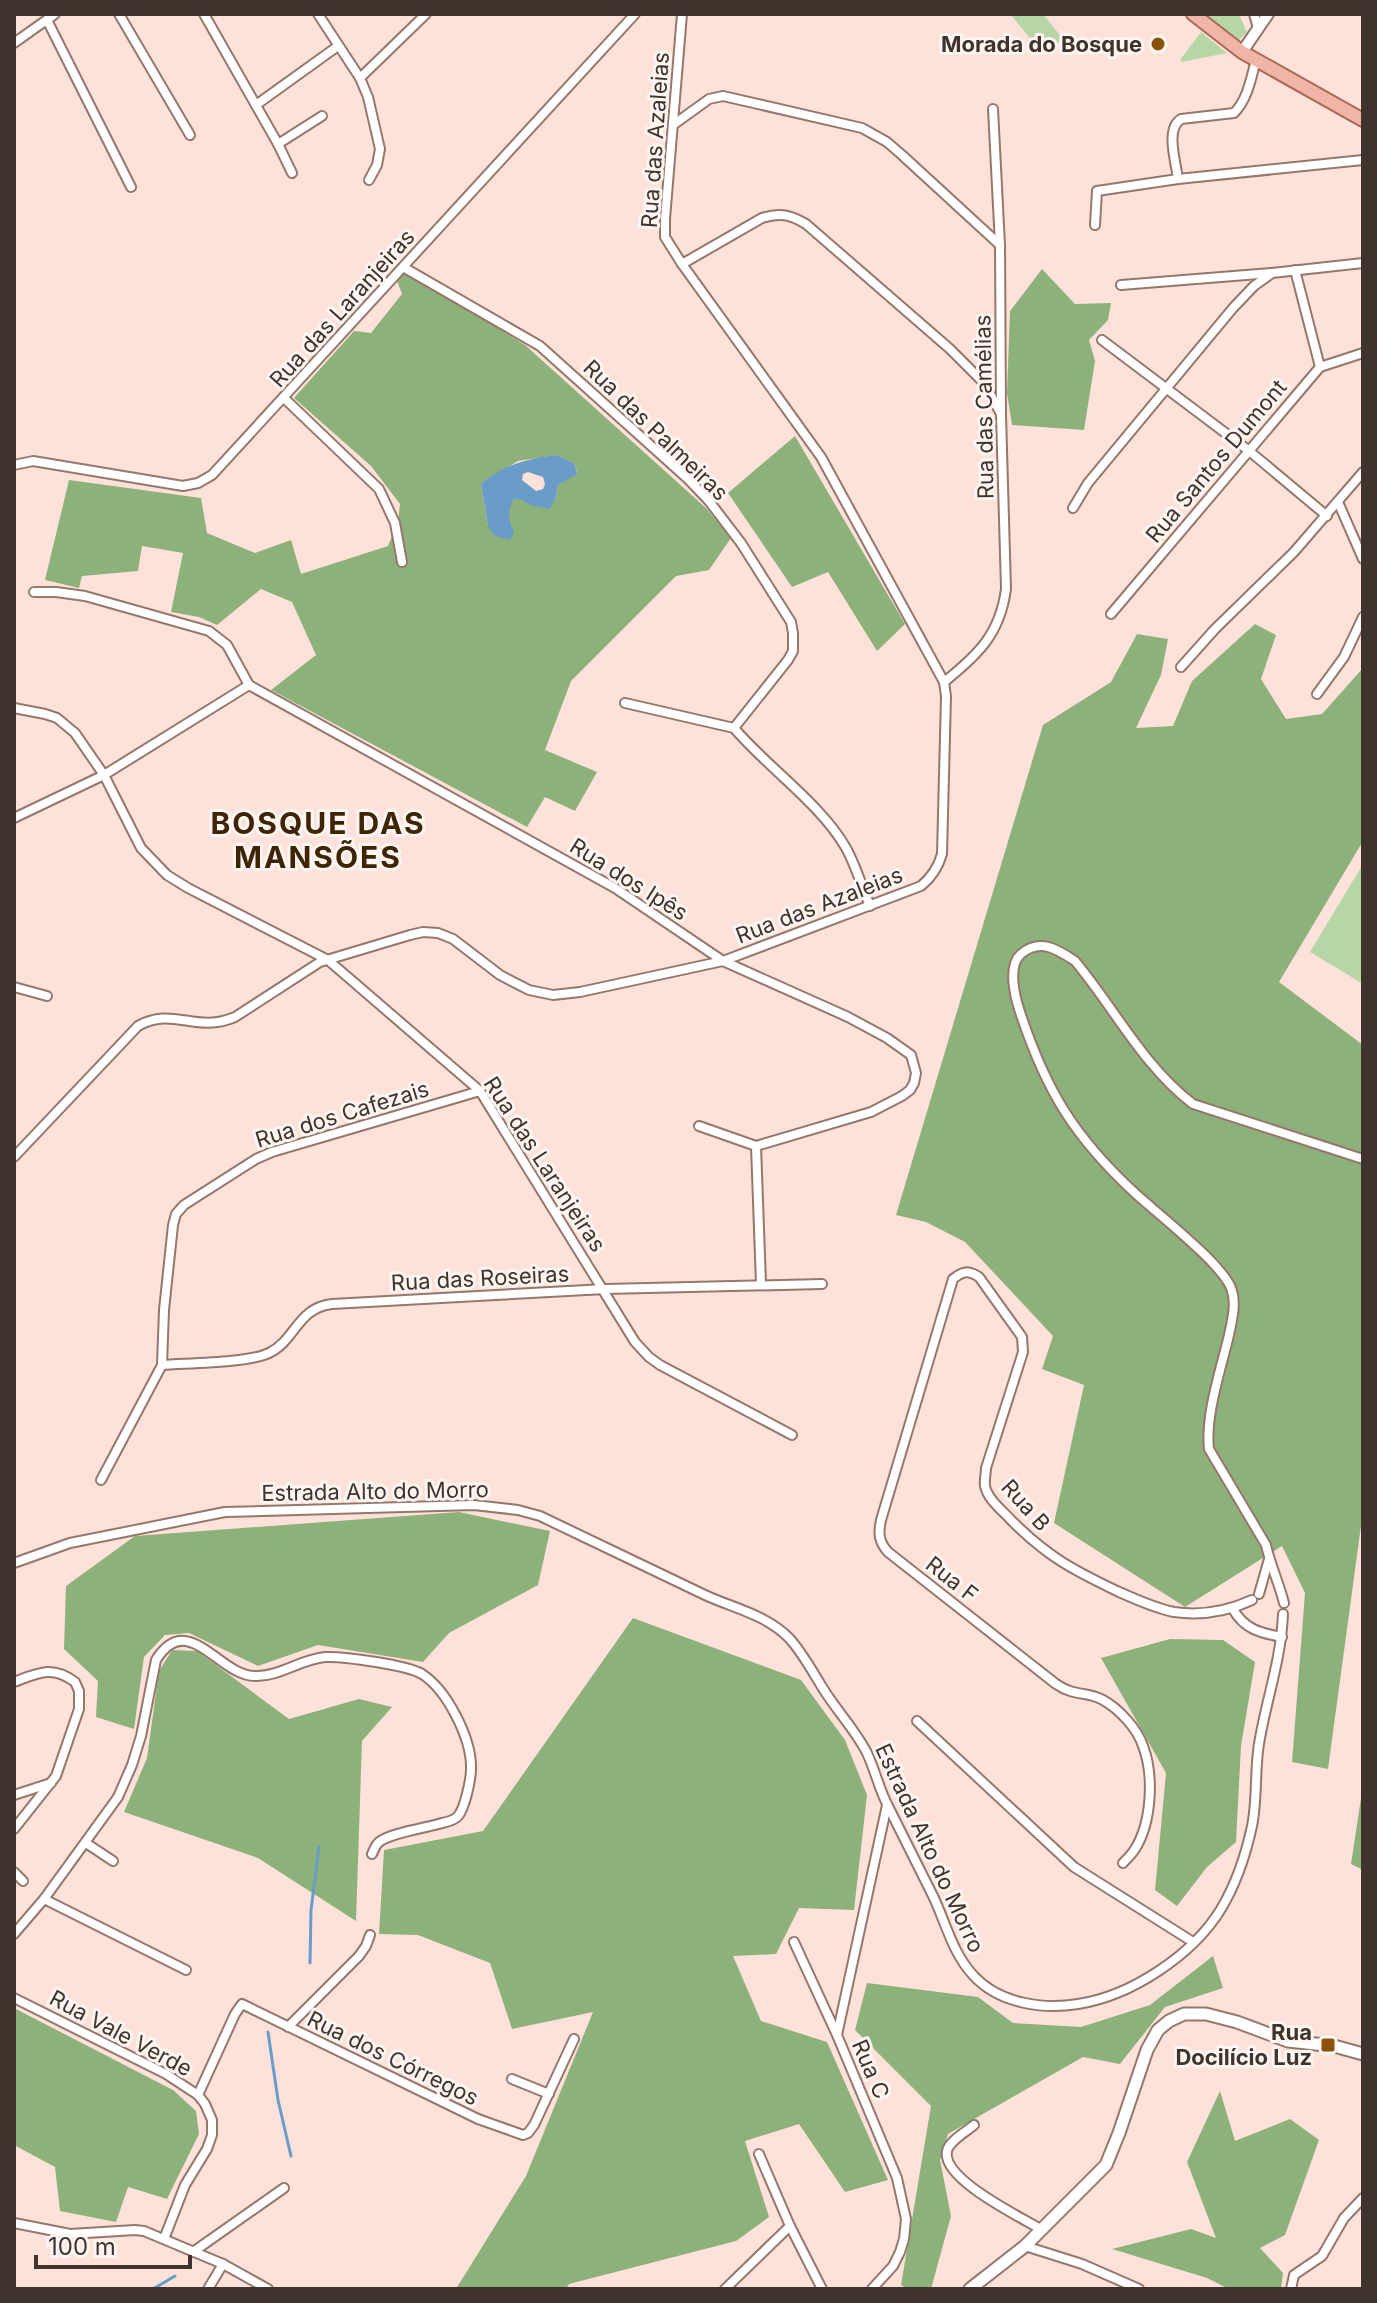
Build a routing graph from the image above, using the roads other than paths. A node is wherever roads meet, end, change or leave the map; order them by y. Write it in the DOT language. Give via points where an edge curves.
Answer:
graph roads {
  1 [pos="119,14"];
  2 [pos="204,14"];
  3 [pos="318,14"];
  4 [pos="426,14"];
  5 [pos="635,14"];
  6 [pos="682,14"];
  7 [pos="1193,14"];
  8 [pos="1254,14"];
  9 [pos="1268,14"];
  10 [pos="51,17"];
  11 [pos="1258,28"];
  12 [pos="14,43"];
  13 [pos="338,46"];
  14 [pos="1242,52"];
  15 [pos="1256,60"];
  16 [pos="360,78"];
  17 [pos="256,105"];
  18 [pos="993,109"];
  19 [pos="322,116"];
  20 [pos="1363,120"];
  21 [pos="673,125"];
  22 [pos="190,135"];
  23 [pos="278,144"];
  24 [pos="1363,160"];
  25 [pos="292,173"];
  26 [pos="1178,179"];
  27 [pos="369,180"];
  28 [pos="131,187"];
  29 [pos="1095,225"];
  30 [pos="1000,245"];
  31 [pos="1363,263"];
  32 [pos="682,264"];
  33 [pos="403,267"];
  34 [pos="1295,270"];
  35 [pos="1272,273"];
  36 [pos="1121,285"];
  37 [pos="1102,340"];
  38 [pos="1363,353"];
  39 [pos="1320,367"];
  40 [pos="1166,390"];
  41 [pos="284,398"];
  42 [pos="1001,415"];
  43 [pos="1248,450"];
  44 [pos="14,465"];
  45 [pos="1363,472"];
  46 [pos="1338,502"];
  47 [pos="1073,508"];
  48 [pos="1327,516"];
  49 [pos="1363,559"];
  50 [pos="402,562"];
  51 [pos="34,592"];
  52 [pos="1111,614"];
  53 [pos="1363,617"];
  54 [pos="1181,667"];
  55 [pos="944,682"];
  56 [pos="249,685"];
  57 [pos="1317,694"];
  58 [pos="625,703"];
  59 [pos="14,708"];
  60 [pos="734,728"];
  61 [pos="104,775"];
  62 [pos="14,818"];
  63 [pos="870,906"];
  64 [pos="328,960"];
  65 [pos="723,961"];
  66 [pos="14,987"];
  67 [pos="47,996"];
  68 [pos="480,1091"];
  69 [pos="699,1126"];
  70 [pos="756,1146"];
  71 [pos="14,1157"];
  72 [pos="1363,1159"];
  73 [pos="979,1277"];
  74 [pos="761,1284"];
  75 [pos="822,1284"];
  76 [pos="605,1289"];
  77 [pos="162,1365"];
  78 [pos="792,1435"];
  79 [pos="101,1480"];
  80 [pos="1269,1559"];
  81 [pos="14,1563"];
  82 [pos="1284,1603"];
  83 [pos="1233,1609"];
  84 [pos="1283,1614"];
  85 [pos="1282,1637"];
  86 [pos="14,1682"];
  87 [pos="917,1721"];
  88 [pos="51,1783"];
  89 [pos="14,1795"];
  90 [pos="887,1804"];
  91 [pos="14,1829"];
  92 [pos="86,1843"];
  93 [pos="372,1854"];
  94 [pos="113,1861"];
  95 [pos="1123,1863"];
  96 [pos="14,1872"];
  97 [pos="23,1881"];
  98 [pos="44,1899"];
  99 [pos="14,1934"];
  100 [pos="370,1935"];
  101 [pos="794,1942"];
  102 [pos="1193,1942"];
  103 [pos="186,1970"];
  104 [pos="14,1998"];
  105 [pos="288,2027"];
  106 [pos="837,2035"];
  107 [pos="574,2039"];
  108 [pos="1363,2054"];
  109 [pos="512,2079"];
  110 [pos="549,2094"];
  111 [pos="198,2095"];
  112 [pos="974,2125"];
  113 [pos="759,2154"];
  114 [pos="284,2188"];
  115 [pos="1363,2198"];
  116 [pos="14,2223"];
  117 [pos="790,2226"];
  118 [pos="1042,2230"];
  119 [pos="164,2239"];
  120 [pos="1025,2246"];
  121 [pos="193,2252"];
  122 [pos="223,2264"];
  123 [pos="208,2289"];
  124 [pos="268,2289"];
  125 [pos="725,2289"];
  126 [pos="822,2289"];
  127 [pos="872,2289"];
  128 [pos="970,2289"];
  129 [pos="1139,2289"];
  130 [pos="1291,2289"];
  1 -- 22 [label="street"];
  2 -- 17 [label="street"];
  3 -- 13 [label="street"];
  4 -- 16 [label="street"];
  5 -- 33 [label="street, Rua das Laranjeiras"];
  6 -- 21 [label="street, Rua das Azaleias"];
  7 -- 14 [label="main road"];
  8 -- 11 [label="street"];
  9 -- 11 [label="street"];
  10 -- 12 [label="street"];
  10 -- 28 [label="street"];
  11 -- 14 [label="street"];
  13 -- 16 [label="street"];
  13 -- 17 [label="street"];
  14 -- 15 [label="main road"];
  15 -- 20 [label="main road"];
  15 -- 26 [label="street" via="1234,113 1175,123"];
  16 -- 27 [label="street" via="380,149"];
  17 -- 23 [label="street"];
  18 -- 30 [label="street, Rua das Camélias"];
  19 -- 23 [label="street"];
  21 -- 30 [label="street" via="709,99 723,96 862,128 887,142"];
  21 -- 32 [label="street, Rua das Azaleias" via="665,237"];
  23 -- 25 [label="street"];
  24 -- 26 [label="street"];
  26 -- 29 [label="street" via="1097,191"];
  30 -- 42 [label="street, Rua das Camélias"];
  31 -- 34 [label="street"];
  32 -- 42 [label="street" via="762,218 794,217 959,357 984,383"];
  32 -- 55 [label="street, Rua das Azaleias" via="821,457"];
  33 -- 41 [label="street, Rua das Laranjeiras"];
  33 -- 60 [label="street, Rua das Palmeiras" via="540,346 688,479 741,543 791,622 794,644 788,660"];
  34 -- 35 [label="street"];
  34 -- 39 [label="street"];
  35 -- 36 [label="street"];
  35 -- 40 [label="street" via="1233,308"];
  37 -- 40 [label="street"];
  38 -- 39 [label="street"];
  39 -- 43 [label="street, Rua Santos Dumont"];
  40 -- 43 [label="street"];
  40 -- 47 [label="street"];
  41 -- 44 [label="street, Rua das Laranjeiras" via="212,475 198,483 175,485 33,461"];
  41 -- 50 [label="street" via="379,489 395,523"];
  42 -- 55 [label="street, Rua das Camélias" via="1004,602 983,648"];
  43 -- 48 [label="street"];
  43 -- 52 [label="street, Rua Santos Dumont"];
  45 -- 46 [label="street"];
  46 -- 48 [label="street"];
  46 -- 49 [label="street"];
  48 -- 54 [label="street"];
  51 -- 56 [label="street" via="85,596 209,631 227,645"];
  53 -- 57 [label="street" via="1344,657"];
  55 -- 63 [label="street, Rua das Azaleias" via="939,866 921,886"];
  56 -- 61 [label="street"];
  56 -- 65 [label="street, Rua dos Ipês" via="615,888"];
  58 -- 60 [label="street"];
  59 -- 61 [label="street, Rua das Laranjeiras" via="66,724"];
  60 -- 63 [label="street" via="837,834"];
  61 -- 62 [label="street"];
  61 -- 64 [label="street, Rua das Laranjeiras" via="141,848 167,875"];
  63 -- 65 [label="street, Rua das Azaleias"];
  64 -- 65 [label="street, Rua das Azaleias" via="410,935 438,933 500,975 553,995"];
  64 -- 68 [label="street, Rua das Laranjeiras"];
  64 -- 71 [label="street, Rua das Azaleias" via="221,1023 159,1018 138,1026"];
  65 -- 70 [label="street, Rua dos Ipês" via="848,1017 887,1038 915,1064 910,1090 871,1112"];
  66 -- 67 [label="street"];
  68 -- 76 [label="street, Rua das Laranjeiras"];
  68 -- 77 [label="street, Rua dos Cafezais" via="288,1145 184,1205 173,1225"];
  69 -- 70 [label="street"];
  70 -- 74 [label="street"];
  72 -- 80 [label="street" via="1193,1104 1145,1057 1075,961 1043,945 1017,958 1015,998 1045,1078 1070,1122 1230,1284 1235,1297 1232,1318 1207,1435 1209,1449 1266,1545"];
  73 -- 83 [label="street, Rua B" via="1022,1337 1023,1352 986,1468 988,1495 1036,1544 1077,1572 1172,1611"];
  73 -- 95 [label="street, Rua F" via="962,1272 946,1297 878,1531 881,1544 1066,1691 1100,1698 1133,1727 1146,1756 1148,1802 1141,1836"];
  74 -- 75 [label="street, Rua das Roseiras"];
  74 -- 76 [label="street, Rua das Roseiras"];
  76 -- 77 [label="street, Rua das Roseiras" via="320,1305 271,1352"];
  76 -- 78 [label="street, Rua das Laranjeiras" via="649,1357"];
  77 -- 79 [label="street, Rua dos Cafezais"];
  80 -- 82 [label="street"];
  80 -- 83 [label="street, Rua B" via="1255,1597"];
  81 -- 90 [label="street, Estrada Alto do Morro" via="70,1543 225,1512 474,1505 540,1516 780,1630 866,1751"];
  83 -- 85 [label="street" via="1248,1628"];
  84 -- 85 [label="street, Estrada Alto do Morro"];
  85 -- 102 [label="street, Estrada Alto do Morro" via="1259,1745 1248,1842 1222,1907"];
  86 -- 88 [label="street" via="56,1672 75,1682 79,1691 79,1709"];
  87 -- 102 [label="street" via="1074,1867"];
  88 -- 89 [label="street"];
  88 -- 91 [label="street"];
  90 -- 102 [label="street, Estrada Alto do Morro" via="966,1967 1005,1996 1062,2007 1099,1999 1157,1972"];
  90 -- 106 [label="street, Rua C"];
  92 -- 93 [label="street" via="112,1808 132,1765 156,1660 170,1644 181,1641 204,1647 242,1674 265,1675 313,1659 338,1657 415,1671 434,1684 456,1717 470,1753 464,1803 459,1816 388,1837"];
  92 -- 94 [label="street"];
  92 -- 98 [label="street"];
  96 -- 97 [label="street"];
  98 -- 99 [label="street"];
  98 -- 103 [label="street"];
  100 -- 105 [label="street" via="359,1956"];
  101 -- 106 [label="street"];
  104 -- 111 [label="street, Rua Vale Verde"];
  105 -- 110 [label="street, Rua dos Córregos" via="516,2134 528,2133"];
  105 -- 111 [label="street, Rua dos Córregos" via="242,2004"];
  106 -- 127 [label="street, Rua C" via="897,2178 906,2219 900,2252"];
  107 -- 110 [label="street, Rua dos Córregos"];
  108 -- 118 [label="main road" via="1288,2041 1206,2014 1184,2014 1169,2021 1149,2044 1106,2165"];
  109 -- 110 [label="street"];
  111 -- 119 [label="street, Rua Vale Verde" via="210,2114 212,2135"];
  112 -- 118 [label="street" via="949,2146 951,2168"];
  113 -- 117 [label="street"];
  114 -- 121 [label="street"];
  115 -- 130 [label="street" via="1322,2256 1294,2275"];
  116 -- 119 [label="street" via="70,2234 135,2230"];
  117 -- 125 [label="street"];
  117 -- 126 [label="street"];
  118 -- 120 [label="main road"];
  119 -- 121 [label="street"];
  120 -- 128 [label="main road"];
  120 -- 129 [label="street"];
  121 -- 122 [label="street"];
  122 -- 123 [label="street"];
  122 -- 124 [label="street"];
}
